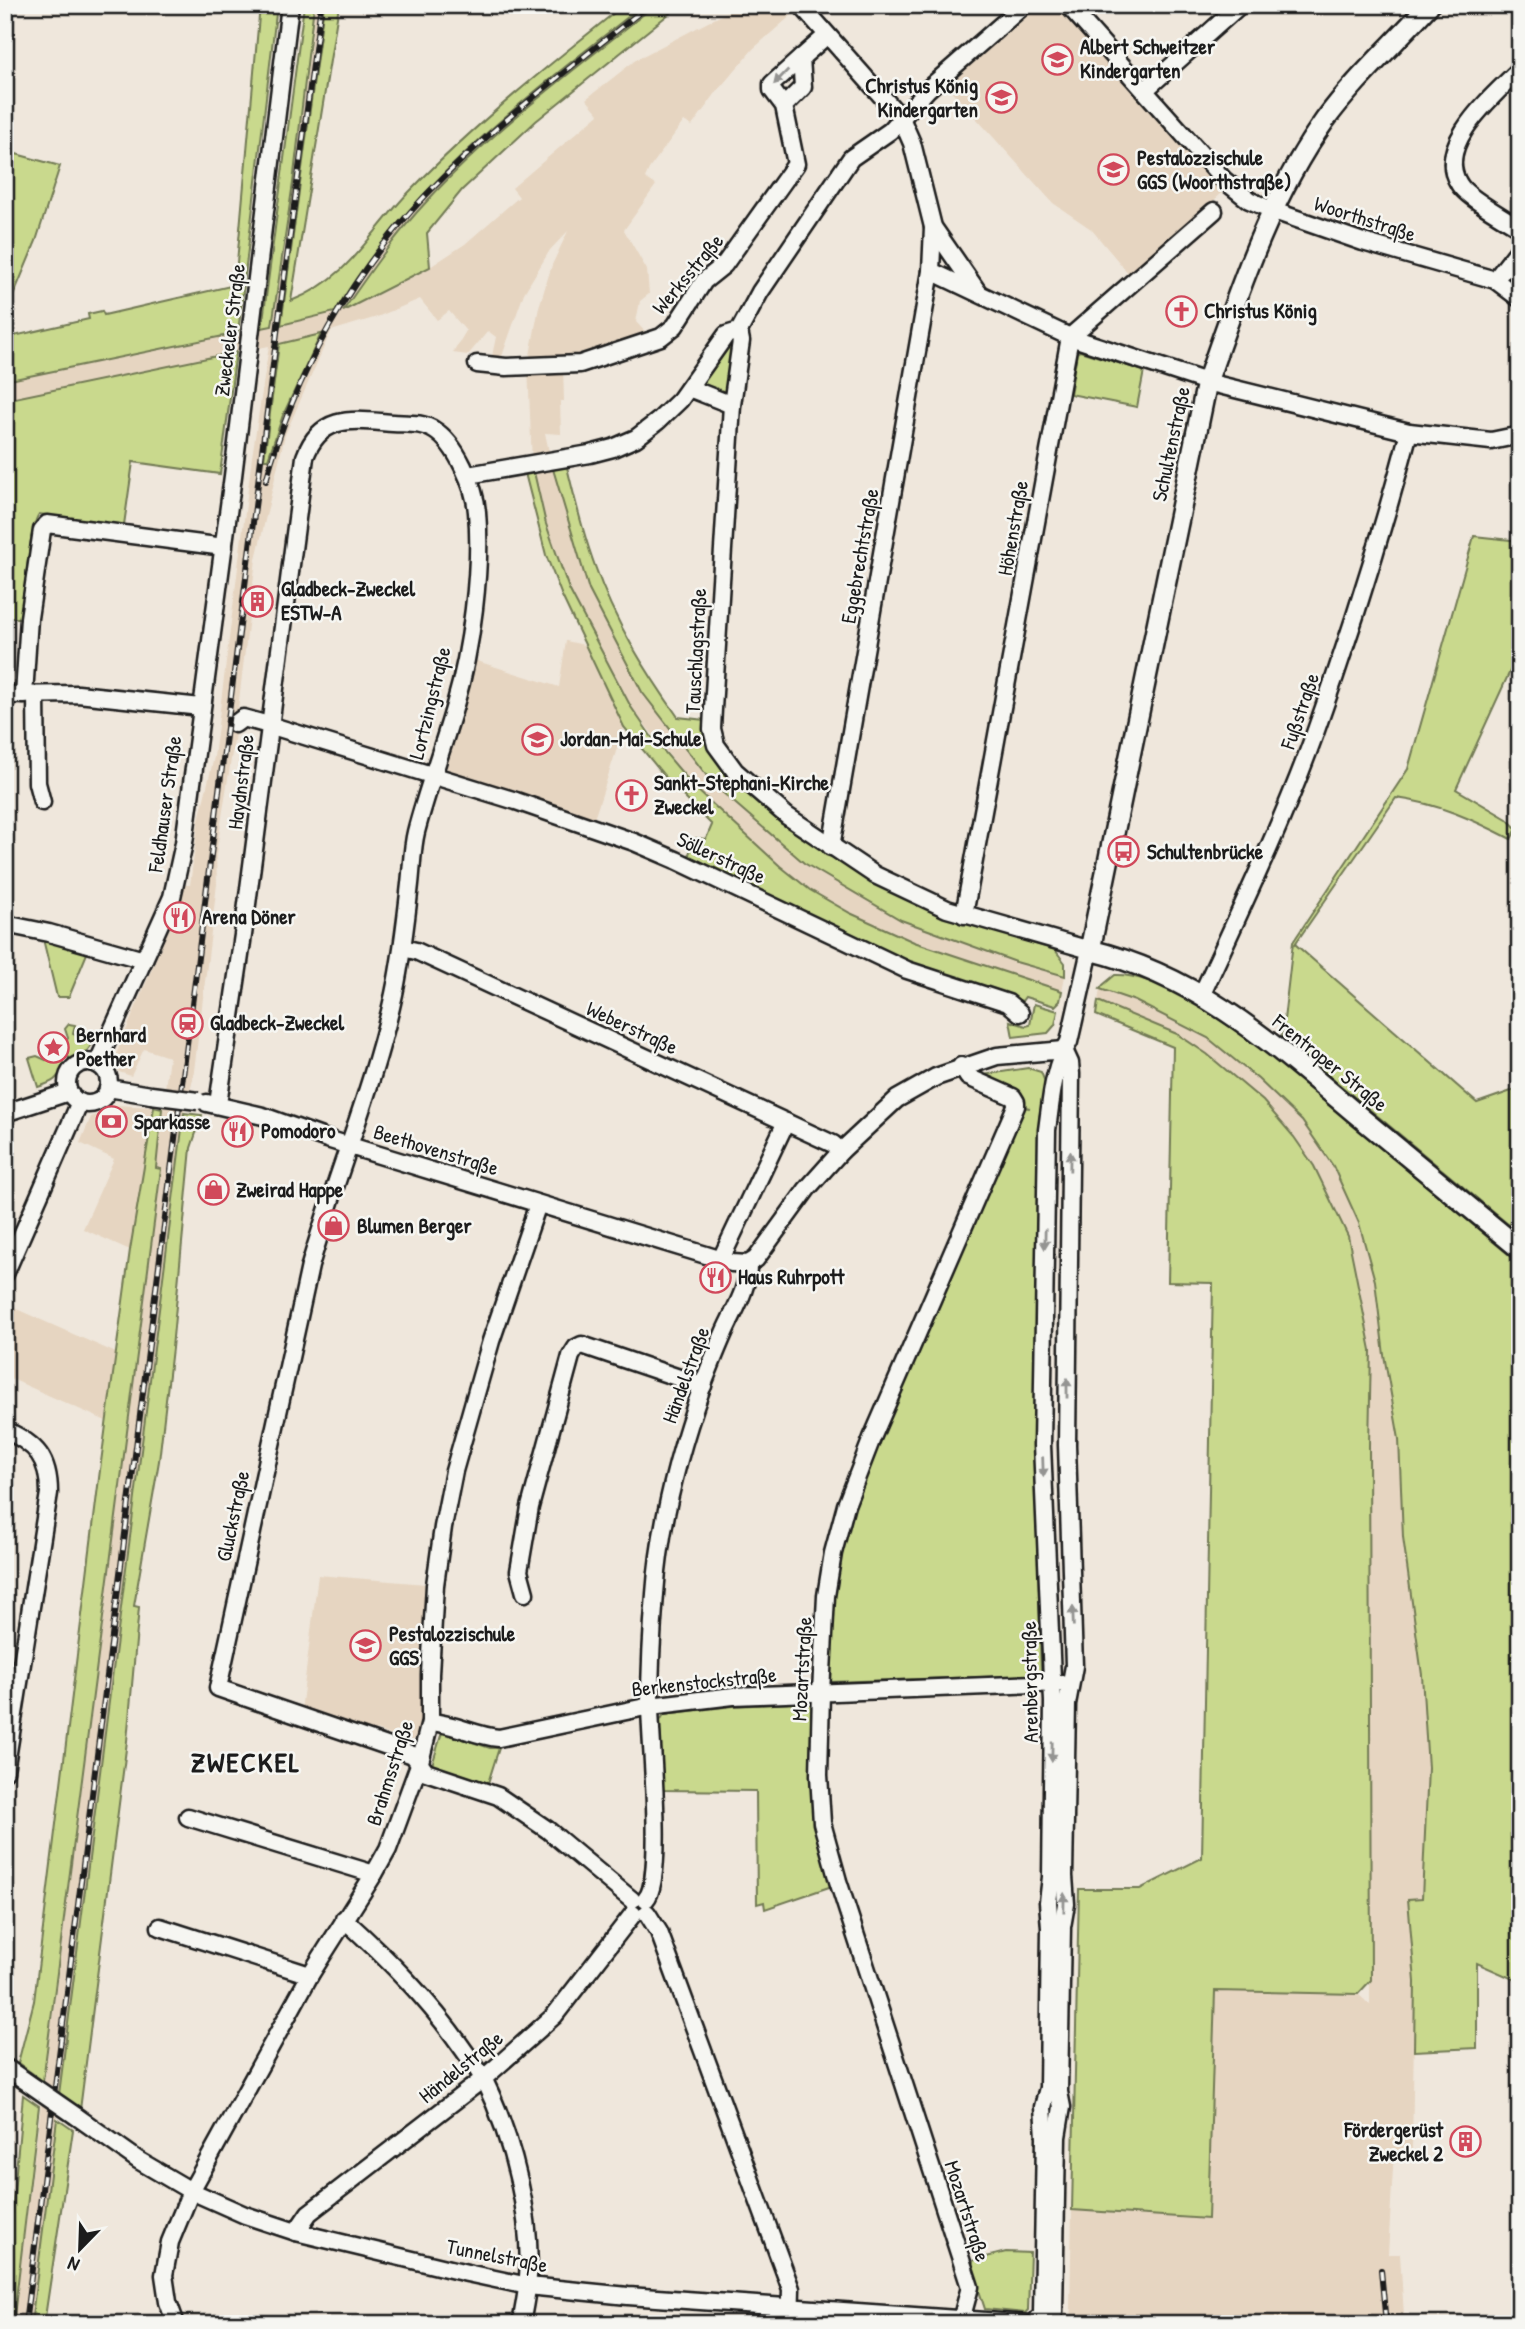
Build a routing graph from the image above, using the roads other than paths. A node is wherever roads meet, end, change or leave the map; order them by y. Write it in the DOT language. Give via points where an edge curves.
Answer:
graph roads {
  1 [pos="290,5"];
  2 [pos="800,5"];
  3 [pos="1024,5"];
  4 [pos="1068,5"];
  5 [pos="1240,5"];
  6 [pos="1429,5"];
  7 [pos="826,36"];
  8 [pos="801,58"];
  9 [pos="1520,69"];
  10 [pos="1144,90"];
  11 [pos="784,106"];
  12 [pos="901,118"];
  13 [pos="1214,211"];
  14 [pos="1274,212"];
  15 [pos="933,227"];
  16 [pos="1520,229"];
  17 [pos="1520,248"];
  18 [pos="931,271"];
  19 [pos="1495,280"];
  20 [pos="980,295"];
  21 [pos="1520,299"];
  22 [pos="739,331"];
  23 [pos="1070,337"];
  24 [pos="477,364"];
  25 [pos="1207,382"];
  26 [pos="689,388"];
  27 [pos="732,404"];
  28 [pos="1409,432"];
  29 [pos="1520,435"];
  30 [pos="303,465"];
  31 [pos="468,475"];
  32 [pos="224,547"];
  33 [pos="207,660"];
  34 [pos="5,695"];
  35 [pos="30,695"];
  36 [pos="201,707"];
  37 [pos="235,724"];
  38 [pos="269,725"];
  39 [pos="433,776"];
  40 [pos="42,802"];
  41 [pos="831,847"];
  42 [pos="964,915"];
  43 [pos="5,925"];
  44 [pos="403,948"];
  45 [pos="1088,959"];
  46 [pos="144,960"];
  47 [pos="1205,987"];
  48 [pos="1020,1013"];
  49 [pos="1063,1050"];
  50 [pos="97,1064"];
  51 [pos="961,1066"];
  52 [pos="108,1088"];
  53 [pos="75,1097"];
  54 [pos="218,1104"];
  55 [pos="5,1112"];
  56 [pos="786,1122"];
  57 [pos="348,1144"];
  58 [pos="841,1151"];
  59 [pos="538,1204"];
  60 [pos="1520,1249"];
  61 [pos="721,1259"];
  62 [pos="748,1264"];
  63 [pos="5,1274"];
  64 [pos="703,1386"];
  65 [pos="5,1430"];
  66 [pos="526,1592"];
  67 [pos="1052,1683"];
  68 [pos="1071,1684"];
  69 [pos="821,1692"];
  70 [pos="650,1706"];
  71 [pos="430,1722"];
  72 [pos="420,1762"];
  73 [pos="5,1771"];
  74 [pos="188,1817"];
  75 [pos="374,1874"];
  76 [pos="639,1907"];
  77 [pos="345,1919"];
  78 [pos="160,1927"];
  79 [pos="310,1975"];
  80 [pos="5,2067"];
  81 [pos="483,2078"];
  82 [pos="191,2191"];
  83 [pos="296,2232"];
  84 [pos="527,2286"];
  85 [pos="791,2316"];
  86 [pos="1045,2320"];
  87 [pos="961,2321"];
  88 [pos="176,2324"];
  89 [pos="521,2324"];
  1 -- 32 [label="street, Zweckeler Straße"];
  2 -- 7 [label="street"];
  3 -- 12 [label="street, Tauschlagstraße"];
  4 -- 10 [label="street, Woorthstraße"];
  5 -- 10 [label="street"];
  6 -- 14 [label="main road, Schultenstraße" via="1332,111"];
  7 -- 8 [label="street, Werksstraße"];
  7 -- 12 [label="street"];
  8 -- 11 [label="street" via="803,88"];
  8 -- 11 [label="street, Werksstraße, one-way" via="772,84"];
  9 -- 16 [label="street" via="1465,126 1454,153 1453,170 1459,186"];
  10 -- 14 [label="street, Woorthstraße" via="1224,180"];
  11 -- 24 [label="street, Werksstraße" via="796,164 724,265 704,281 675,326 661,337 580,363"];
  12 -- 15 [label="street" via="912,143"];
  12 -- 22 [label="street, Tauschlagstraße" via="850,158"];
  13 -- 23 [label="street"];
  14 -- 19 [label="street, Woorthstraße"];
  14 -- 25 [label="main road, Schultenstraße"];
  15 -- 18 [label="street, Eggebrechtstraße"];
  15 -- 20 [label="street"];
  17 -- 19 [label="street"];
  18 -- 20 [label="street"];
  18 -- 41 [label="street, Eggebrechtstraße"];
  19 -- 21 [label="street, Woorthstraße"];
  20 -- 23 [label="street"];
  22 -- 26 [label="street, Tauschlagstraße" via="726,335"];
  22 -- 27 [label="street, Tauschlagstraße"];
  23 -- 25 [label="street"];
  23 -- 42 [label="street, Höhenstraße"];
  25 -- 28 [label="street"];
  25 -- 45 [label="main road, Schultenstraße"];
  26 -- 27 [label="street"];
  26 -- 31 [label="street, Tauschlagstraße" via="658,421 636,438 612,448"];
  27 -- 41 [label="street, Tauschlagstraße" via="713,737 725,759 755,790"];
  28 -- 29 [label="street" via="1491,441"];
  28 -- 47 [label="street, Fußstraße" via="1314,736 1272,842"];
  30 -- 31 [label="street, Lortzingstraße" via="319,434 349,420 423,425 435,430"];
  30 -- 38 [label="street, Haydnstraße"];
  31 -- 39 [label="street, Lortzingstraße" via="477,510 470,628 456,702"];
  32 -- 33 [label="street, Zweckeler Straße"];
  32 -- 35 [label="street" via="47,524 35,574"];
  33 -- 36 [label="street, Feldhauser Straße"];
  34 -- 35 [label="street"];
  35 -- 36 [label="street" via="78,694"];
  35 -- 40 [label="street"];
  36 -- 46 [label="street, Feldhauser Straße" via="184,843 172,897"];
  37 -- 38 [label="street, Söllerstraße" via="243,718"];
  38 -- 39 [label="street, Söllerstraße"];
  38 -- 54 [label="street, Haydnstraße"];
  39 -- 44 [label="street, Lortzingstraße" via="415,835"];
  39 -- 48 [label="street, Söllerstraße" via="634,842 907,970 1008,1003"];
  41 -- 42 [label="street, Tauschlagstraße" via="875,875"];
  42 -- 45 [label="street, Tauschlagstraße"];
  43 -- 46 [label="street"];
  44 -- 56 [label="street, Weberstraße"];
  44 -- 57 [label="street, Lortzingstraße" via="382,1042"];
  45 -- 47 [label="main road, Frentroper Straße" via="1138,964"];
  45 -- 49 [label="street, Arenbergstraße" via="1069,1042"];
  46 -- 50 [label="street, Feldhauser Straße"];
  47 -- 60 [label="main road, Frentroper Straße"];
  49 -- 51 [label="street, Händelstraße" via="997,1056"];
  49 -- 67 [label="street, Arenbergstraße, one-way" via="1047,1130 1042,1362"];
  68 -- 49 [label="street, Arenbergstraße, one-way" via="1066,1445 1071,1074"];
  50 -- 52 [label="street" via="107,1075"];
  50 -- 53 [label="street" via="84,1063 72,1069 68,1079"];
  51 -- 58 [label="street, Händelstraße" via="897,1099"];
  51 -- 69 [label="street, Mozartstraße" via="968,1077 1013,1097 1016,1106 846,1505 826,1596"];
  52 -- 53 [label="street" via="96,1102"];
  52 -- 54 [label="street, Beethovenstraße, bridge"];
  53 -- 55 [label="street"];
  53 -- 63 [label="street"];
  54 -- 57 [label="street, Beethovenstraße"];
  56 -- 58 [label="street, Weberstraße"];
  56 -- 61 [label="street"];
  57 -- 59 [label="street, Beethovenstraße"];
  57 -- 72 [label="street, Gluckstraße" via="310,1266 218,1688 413,1755"];
  58 -- 62 [label="street, Händelstraße" via="807,1189 757,1259"];
  59 -- 61 [label="street, Beethovenstraße"];
  59 -- 71 [label="street, Brahmsstraße" via="491,1341 454,1471 435,1586"];
  61 -- 62 [label="street, Beethovenstraße"];
  62 -- 64 [label="street, Händelstraße" via="748,1279"];
  64 -- 66 [label="street" via="582,1345 576,1348 530,1507 519,1571"];
  64 -- 70 [label="street, Händelstraße" via="662,1533"];
  65 -- 73 [label="street" via="39,1454 47,1467 49,1493"];
  67 -- 68 [label="street, Berkenstockstraße"];
  67 -- 69 [label="street, Berkenstockstraße"];
  67 -- 86 [label="street, Arenbergstraße, one-way" via="1048,2088 1042,2107"];
  86 -- 68 [label="street, Arenbergstraße, one-way" via="1062,2107 1066,1716"];
  69 -- 70 [label="street, Berkenstockstraße"];
  69 -- 87 [label="street, Mozartstraße" via="822,1823 970,2287"];
  70 -- 71 [label="street, Berkenstockstraße" via="499,1738"];
  70 -- 76 [label="street, Händelstraße" via="654,1882"];
  71 -- 72 [label="street, Brahmsstraße"];
  72 -- 75 [label="street, Brahmsstraße"];
  72 -- 76 [label="street" via="426,1772 498,1796 548,1830"];
  74 -- 75 [label="street"];
  75 -- 77 [label="street, Brahmsstraße"];
  76 -- 81 [label="street, Händelstraße" via="554,2016"];
  76 -- 85 [label="street" via="659,1932 791,2288"];
  77 -- 79 [label="street, Brahmsstraße"];
  77 -- 81 [label="street" via="427,2002"];
  78 -- 79 [label="street"];
  79 -- 82 [label="street, Brahmsstraße"];
  80 -- 82 [label="street, Tunnelstraße, bridge" via="138,2160"];
  81 -- 83 [label="street, Händelstraße" via="309,2213"];
  81 -- 84 [label="street" via="519,2182 528,2241"];
  82 -- 83 [label="street, Tunnelstraße"];
  82 -- 88 [label="street, Brahmsstraße" via="170,2242 164,2275"];
  83 -- 84 [label="street, Tunnelstraße"];
  84 -- 85 [label="street, Tunnelstraße"];
  84 -- 89 [label="street"];
  85 -- 87 [label="street, Tunnelstraße"];
  86 -- 87 [label="street, Tunnelstraße"];
}
